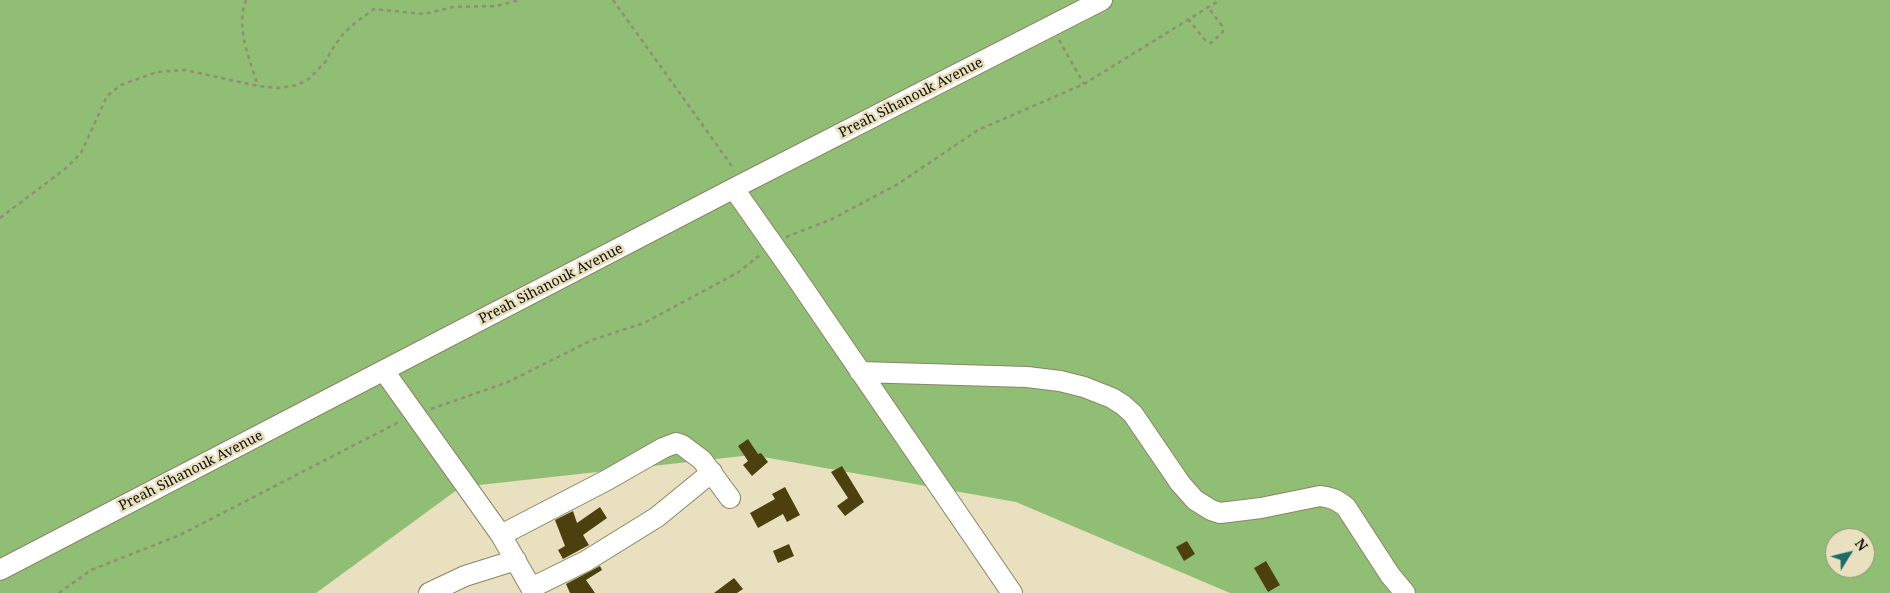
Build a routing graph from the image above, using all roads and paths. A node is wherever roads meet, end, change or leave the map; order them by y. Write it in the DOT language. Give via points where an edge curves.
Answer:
graph roads {
  1 [pos="246,0"];
  2 [pos="520,0"];
  3 [pos="613,0"];
  4 [pos="1102,0"];
  5 [pos="1220,0"];
  6 [pos="1208,7"];
  7 [pos="1188,19"];
  8 [pos="1051,26"];
  9 [pos="1084,84"];
  10 [pos="258,86"];
  11 [pos="739,186"];
  12 [pos="0,218"];
  13 [pos="772,243"];
  14 [pos="384,371"];
  15 [pos="860,372"];
  16 [pos="415,415"];
  17 [pos="712,472"];
  18 [pos="730,498"];
  19 [pos="501,535"];
  20 [pos="516,560"];
  21 [pos="0,570"];
  22 [pos="533,590"];
  23 [pos="59,593"];
  24 [pos="429,593"];
  25 [pos="1012,593"];
  26 [pos="1405,593"];
  1 -- 10 [label="path" via="242,22"];
  2 -- 10 [label="path" via="496,6 452,7 424,14 374,9 343,34 326,61 310,78 298,85"];
  3 -- 11 [label="path"];
  4 -- 8 [label="street, Preah Sihanouk Avenue"];
  5 -- 6 [label="path"];
  6 -- 7 [label="path"];
  6 -- 7 [label="path" via="1223,32 1211,43"];
  7 -- 9 [label="path"];
  8 -- 9 [label="path"];
  8 -- 11 [label="street, Preah Sihanouk Avenue"];
  9 -- 13 [label="path" via="978,130 898,184 832,219"];
  10 -- 12 [label="path" via="185,70 158,72 121,85 108,96 81,153"];
  11 -- 13 [label="street"];
  11 -- 14 [label="street, Preah Sihanouk Avenue"];
  13 -- 15 [label="street"];
  13 -- 16 [label="path" via="737,273 644,323 592,340 508,382"];
  14 -- 16 [label="street"];
  14 -- 21 [label="street, Preah Sihanouk Avenue"];
  15 -- 25 [label="street"];
  15 -- 26 [label="street" via="1060,380 1102,394 1133,414 1180,483 1195,500 1210,510 1261,508 1320,496 1338,501 1346,507 1390,576"];
  16 -- 19 [label="street"];
  16 -- 23 [label="path" via="180,535 91,570"];
  17 -- 18 [label="street"];
  17 -- 19 [label="street" via="682,445 672,444"];
  17 -- 22 [label="street" via="657,517"];
  19 -- 20 [label="street"];
  20 -- 22 [label="street"];
  20 -- 24 [label="street" via="465,576"];
}
